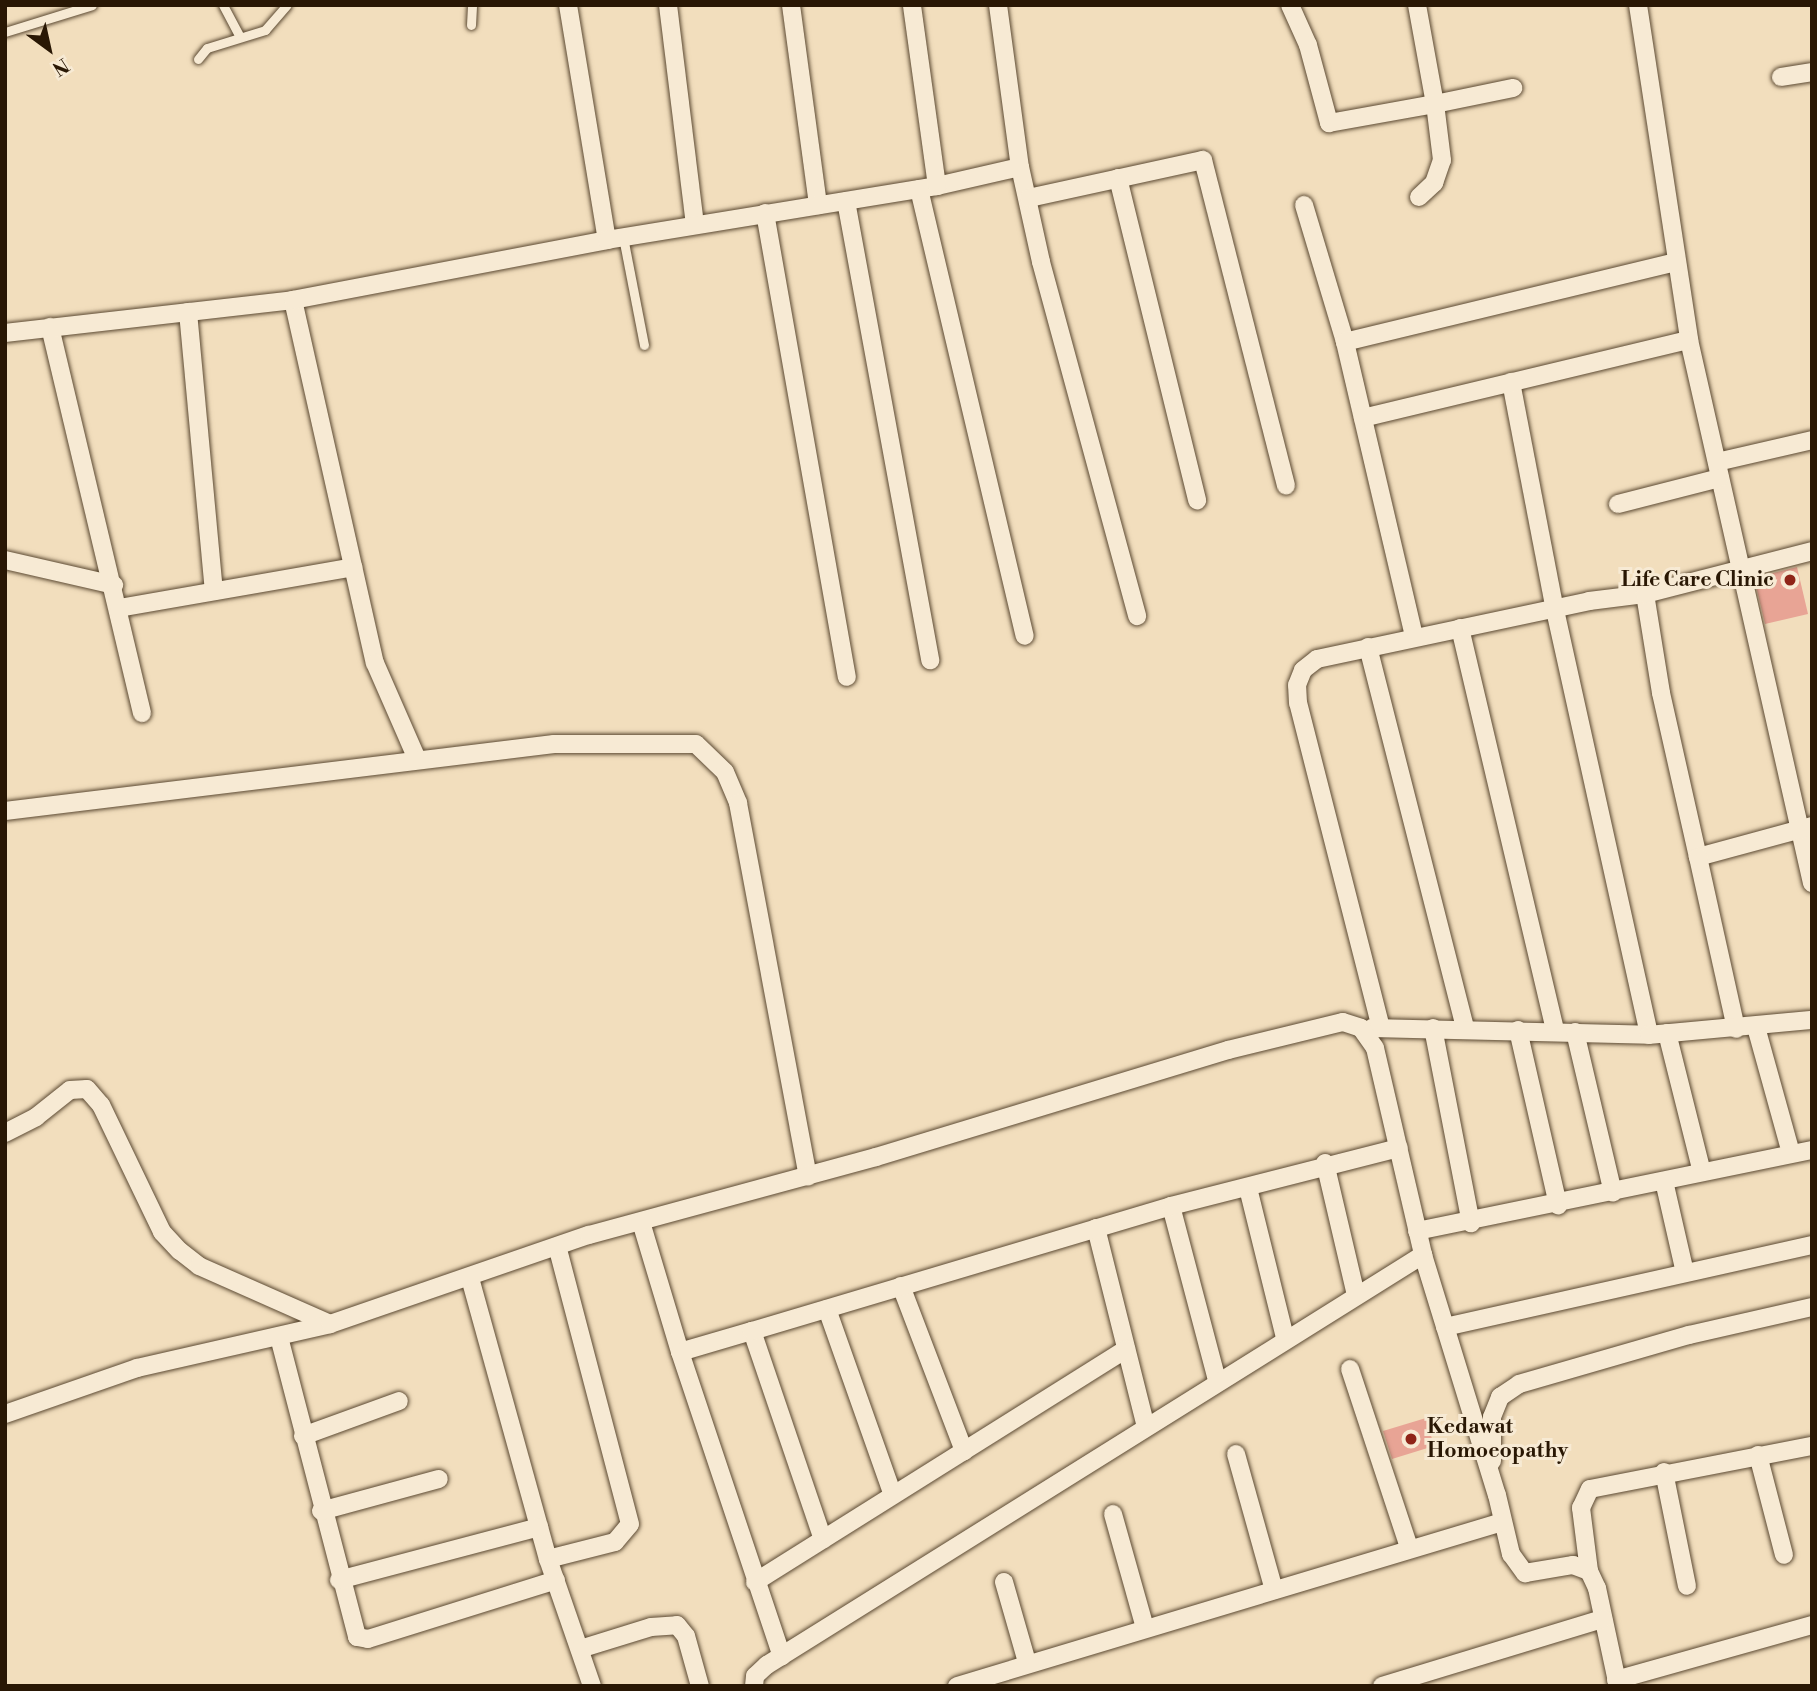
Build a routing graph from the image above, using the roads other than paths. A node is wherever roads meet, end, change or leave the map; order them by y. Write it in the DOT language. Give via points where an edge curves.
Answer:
graph roads {
  1 [pos="92,5"];
  2 [pos="223,5"];
  3 [pos="287,5"];
  4 [pos="472,5"];
  5 [pos="568,5"];
  6 [pos="668,5"];
  7 [pos="791,5"];
  8 [pos="912,5"];
  9 [pos="998,5"];
  10 [pos="1290,5"];
  11 [pos="1417,5"];
  12 [pos="1638,5"];
  13 [pos="79,7"];
  14 [pos="471,25"];
  15 [pos="5,33"];
  16 [pos="240,37"];
  17 [pos="198,59"];
  18 [pos="1812,72"];
  19 [pos="1781,77"];
  20 [pos="1513,88"];
  21 [pos="1435,104"];
  22 [pos="1020,167"];
  23 [pos="1118,178"];
  24 [pos="937,186"];
  25 [pos="919,189"];
  26 [pos="1419,197"];
  27 [pos="1029,198"];
  28 [pos="846,201"];
  29 [pos="818,205"];
  30 [pos="1304,205"];
  31 [pos="765,213"];
  32 [pos="695,224"];
  33 [pos="615,238"];
  34 [pos="1675,262"];
  35 [pos="293,300"];
  36 [pos="188,312"];
  37 [pos="50,327"];
  38 [pos="5,333"];
  39 [pos="1689,340"];
  40 [pos="1345,342"];
  41 [pos="644,345"];
  42 [pos="1511,382"];
  43 [pos="1363,418"];
  44 [pos="1812,440"];
  45 [pos="1718,470"];
  46 [pos="1286,486"];
  47 [pos="1197,500"];
  48 [pos="1618,504"];
  49 [pos="1812,551"];
  50 [pos="5,559"];
  51 [pos="354,567"];
  52 [pos="1740,567"];
  53 [pos="114,585"];
  54 [pos="214,592"];
  55 [pos="1646,594"];
  56 [pos="119,608"];
  57 [pos="1555,610"];
  58 [pos="1137,616"];
  59 [pos="1460,628"];
  60 [pos="1025,636"];
  61 [pos="1414,637"];
  62 [pos="1368,647"];
  63 [pos="930,660"];
  64 [pos="847,677"];
  65 [pos="142,713"];
  66 [pos="417,759"];
  67 [pos="5,811"];
  68 [pos="1806,827"];
  69 [pos="1698,857"];
  70 [pos="1812,883"];
  71 [pos="1812,1020"];
  72 [pos="1756,1027"];
  73 [pos="1361,1028"];
  74 [pos="1381,1028"];
  75 [pos="1433,1028"];
  76 [pos="1465,1028"];
  77 [pos="1736,1029"];
  78 [pos="1518,1030"];
  79 [pos="1555,1031"];
  80 [pos="1575,1032"];
  81 [pos="1667,1033"];
  82 [pos="1649,1035"];
  83 [pos="5,1133"];
  84 [pos="1399,1148"];
  85 [pos="1812,1150"];
  86 [pos="1791,1153"];
  87 [pos="1325,1163"];
  88 [pos="1702,1172"];
  89 [pos="808,1177"];
  90 [pos="1664,1181"];
  91 [pos="1248,1188"];
  92 [pos="1613,1193"];
  93 [pos="1558,1205"];
  94 [pos="1171,1206"];
  95 [pos="641,1222"];
  96 [pos="1471,1223"];
  97 [pos="1096,1228"];
  98 [pos="1417,1231"];
  99 [pos="1812,1245"];
  100 [pos="557,1247"];
  101 [pos="1423,1255"];
  102 [pos="1685,1273"];
  103 [pos="470,1278"];
  104 [pos="901,1286"];
  105 [pos="1356,1295"];
  106 [pos="1812,1307"];
  107 [pos="827,1309"];
  108 [pos="330,1324"];
  109 [pos="1445,1326"];
  110 [pos="752,1331"];
  111 [pos="279,1337"];
  112 [pos="1285,1338"];
  113 [pos="1126,1349"];
  114 [pos="680,1352"];
  115 [pos="1350,1369"];
  116 [pos="1217,1380"];
  117 [pos="399,1401"];
  118 [pos="5,1414"];
  119 [pos="1146,1427"];
  120 [pos="303,1436"];
  121 [pos="1812,1446"];
  122 [pos="964,1451"];
  123 [pos="1236,1454"];
  124 [pos="1758,1455"];
  125 [pos="1664,1472"];
  126 [pos="1491,1474"];
  127 [pos="439,1479"];
  128 [pos="893,1495"];
  129 [pos="321,1511"];
  130 [pos="1112,1514"];
  131 [pos="1502,1522"];
  132 [pos="539,1527"];
  133 [pos="823,1539"];
  134 [pos="1409,1548"];
  135 [pos="1784,1555"];
  136 [pos="548,1559"];
  137 [pos="1589,1571"];
  138 [pos="339,1580"];
  139 [pos="556,1580"];
  140 [pos="755,1582"];
  141 [pos="1004,1582"];
  142 [pos="1687,1586"];
  143 [pos="1274,1590"];
  144 [pos="1603,1619"];
  145 [pos="1812,1625"];
  146 [pos="1145,1628"];
  147 [pos="580,1649"];
  148 [pos="782,1656"];
  149 [pos="1027,1662"];
  150 [pos="1617,1683"];
  151 [pos="592,1686"];
  152 [pos="700,1686"];
  153 [pos="754,1686"];
  154 [pos="957,1686"];
  155 [pos="1382,1686"];
  1 -- 13 [label="lane"];
  2 -- 16 [label="lane"];
  3 -- 16 [label="lane" via="265,30"];
  4 -- 14 [label="lane"];
  5 -- 33 [label="street"];
  6 -- 32 [label="street"];
  7 -- 29 [label="street"];
  8 -- 24 [label="street"];
  9 -- 22 [label="street"];
  10 -- 21 [label="street" via="1308,45 1329,123"];
  11 -- 21 [label="street"];
  12 -- 34 [label="street"];
  13 -- 15 [label="lane"];
  16 -- 17 [label="lane" via="206,48"];
  18 -- 19 [label="street"];
  20 -- 21 [label="street"];
  21 -- 26 [label="street" via="1442,160 1434,183"];
  22 -- 24 [label="street"];
  22 -- 27 [label="street"];
  23 -- 27 [label="street"];
  23 -- 46 [label="street" via="1203,160"];
  23 -- 47 [label="street"];
  24 -- 25 [label="street"];
  25 -- 28 [label="street"];
  25 -- 60 [label="street"];
  27 -- 58 [label="street" via="1044,276"];
  28 -- 29 [label="street"];
  28 -- 63 [label="street"];
  29 -- 31 [label="street"];
  30 -- 40 [label="street"];
  31 -- 32 [label="street"];
  31 -- 64 [label="street"];
  32 -- 33 [label="street"];
  33 -- 35 [label="street"];
  33 -- 41 [label="lane"];
  34 -- 39 [label="street"];
  34 -- 40 [label="street"];
  35 -- 36 [label="street"];
  35 -- 51 [label="street"];
  36 -- 37 [label="street"];
  36 -- 54 [label="street"];
  37 -- 38 [label="street"];
  37 -- 53 [label="street"];
  39 -- 42 [label="street"];
  39 -- 45 [label="street"];
  40 -- 43 [label="street"];
  42 -- 43 [label="street"];
  42 -- 57 [label="street"];
  43 -- 61 [label="street"];
  44 -- 45 [label="street"];
  45 -- 48 [label="street"];
  45 -- 52 [label="street"];
  49 -- 52 [label="street"];
  50 -- 53 [label="street"];
  51 -- 54 [label="street"];
  51 -- 66 [label="street" via="375,663"];
  52 -- 55 [label="street"];
  52 -- 68 [label="street"];
  53 -- 56 [label="street"];
  54 -- 56 [label="street"];
  55 -- 57 [label="street"];
  55 -- 69 [label="street" via="1661,693"];
  56 -- 65 [label="street"];
  57 -- 59 [label="street"];
  57 -- 82 [label="street"];
  59 -- 61 [label="street"];
  59 -- 79 [label="street"];
  61 -- 62 [label="street"];
  62 -- 74 [label="street" via="1317,659 1303,670 1297,685"];
  62 -- 76 [label="street"];
  66 -- 67 [label="street"];
  66 -- 89 [label="street" via="554,744 696,744 711,755 725,772 737,803"];
  68 -- 69 [label="street"];
  68 -- 70 [label="street"];
  69 -- 77 [label="street"];
  71 -- 72 [label="street"];
  72 -- 77 [label="street"];
  72 -- 86 [label="street"];
  73 -- 74 [label="street"];
  73 -- 84 [label="street" via="1375,1048"];
  73 -- 89 [label="street" via="1343,1021 1324,1023"];
  74 -- 75 [label="street"];
  75 -- 76 [label="street"];
  75 -- 96 [label="street"];
  76 -- 78 [label="street"];
  77 -- 81 [label="street"];
  78 -- 79 [label="street"];
  78 -- 93 [label="street"];
  79 -- 80 [label="street"];
  80 -- 82 [label="street"];
  80 -- 92 [label="street"];
  81 -- 82 [label="street"];
  81 -- 88 [label="street"];
  83 -- 108 [label="street" via="36,1117 70,1090 87,1089 101,1105 162,1232 180,1251 199,1266"];
  84 -- 87 [label="street"];
  84 -- 98 [label="street"];
  85 -- 86 [label="street"];
  86 -- 88 [label="street"];
  87 -- 91 [label="street"];
  87 -- 105 [label="street"];
  88 -- 90 [label="street"];
  89 -- 95 [label="street"];
  90 -- 92 [label="street"];
  90 -- 102 [label="street"];
  91 -- 94 [label="street"];
  91 -- 112 [label="street"];
  92 -- 93 [label="street"];
  93 -- 96 [label="street"];
  94 -- 97 [label="street"];
  94 -- 116 [label="street"];
  95 -- 100 [label="street"];
  95 -- 114 [label="street"];
  96 -- 98 [label="street"];
  97 -- 104 [label="street"];
  97 -- 113 [label="street"];
  98 -- 101 [label="street"];
  99 -- 102 [label="street"];
  100 -- 103 [label="street"];
  100 -- 136 [label="street" via="630,1524 615,1542"];
  101 -- 105 [label="street"];
  101 -- 109 [label="street"];
  102 -- 109 [label="street"];
  103 -- 108 [label="street"];
  103 -- 132 [label="street"];
  104 -- 107 [label="street"];
  104 -- 122 [label="street"];
  105 -- 112 [label="street"];
  106 -- 126 [label="street" via="1689,1335 1519,1384 1500,1397 1492,1417"];
  107 -- 110 [label="street"];
  107 -- 128 [label="street"];
  108 -- 111 [label="street"];
  109 -- 126 [label="street"];
  110 -- 114 [label="street"];
  110 -- 133 [label="street"];
  111 -- 118 [label="street" via="137,1368"];
  111 -- 120 [label="street"];
  112 -- 116 [label="street"];
  113 -- 119 [label="street"];
  113 -- 122 [label="street"];
  114 -- 140 [label="street"];
  115 -- 134 [label="street"];
  116 -- 119 [label="street"];
  117 -- 120 [label="street"];
  119 -- 148 [label="street" via="1000,1524"];
  120 -- 129 [label="street"];
  121 -- 124 [label="street"];
  122 -- 128 [label="street"];
  123 -- 143 [label="street"];
  124 -- 125 [label="street"];
  124 -- 135 [label="street"];
  125 -- 137 [label="street" via="1604,1483 1584,1496 1581,1508"];
  125 -- 142 [label="street"];
  126 -- 131 [label="street"];
  127 -- 129 [label="street"];
  128 -- 133 [label="street"];
  129 -- 138 [label="street"];
  130 -- 146 [label="street"];
  131 -- 134 [label="street"];
  131 -- 137 [label="street" via="1511,1554 1525,1573 1573,1565"];
  132 -- 136 [label="street"];
  132 -- 138 [label="street"];
  133 -- 140 [label="street"];
  134 -- 143 [label="street"];
  136 -- 139 [label="street"];
  137 -- 144 [label="street"];
  138 -- 139 [label="street" via="354,1633 362,1639"];
  139 -- 147 [label="street"];
  140 -- 148 [label="street"];
  141 -- 149 [label="street"];
  143 -- 146 [label="street"];
  144 -- 150 [label="street"];
  144 -- 155 [label="street"];
  145 -- 150 [label="street"];
  146 -- 149 [label="street"];
  147 -- 151 [label="street"];
  147 -- 152 [label="street" via="651,1627 677,1625 686,1636"];
  148 -- 153 [label="street" via="759,1671"];
  149 -- 154 [label="street"];
}
